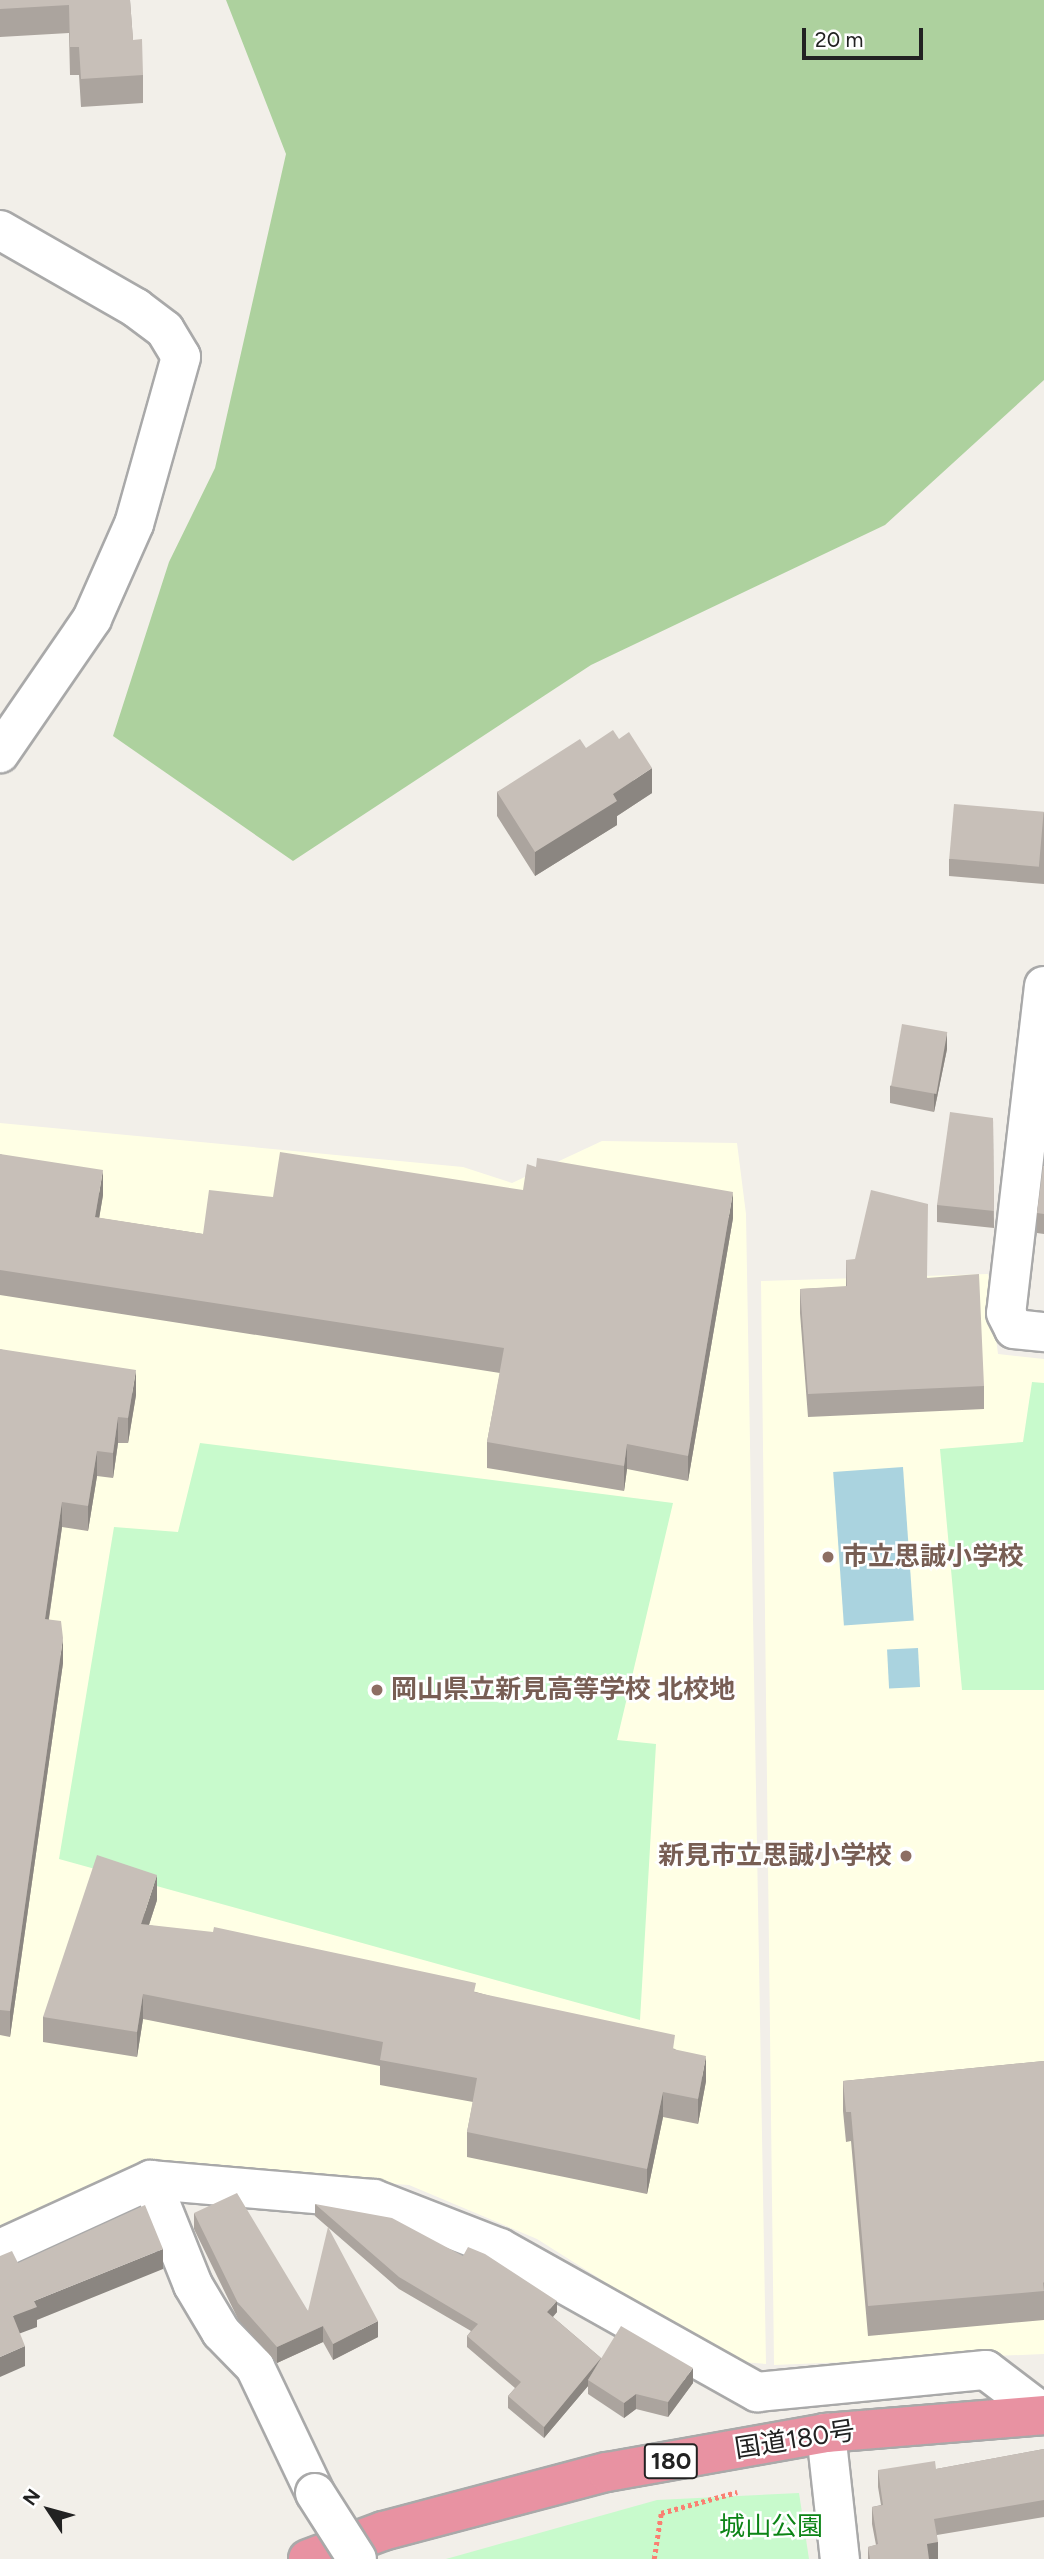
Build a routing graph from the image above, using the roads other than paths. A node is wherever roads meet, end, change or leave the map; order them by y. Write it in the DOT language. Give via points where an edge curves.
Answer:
graph roads {
  1 [pos="0,230"];
  2 [pos="0,753"];
  3 [pos="1044,986"];
  4 [pos="1044,1332"];
  5 [pos="151,2180"];
  6 [pos="0,2249"];
  7 [pos="1044,2414"];
  8 [pos="825,2433"];
  9 [pos="308,2559"];
  10 [pos="357,2559"];
  11 [pos="840,2559"];
  1 -- 2 [label="street" via="136,307 165,330 181,357 134,524 92,618"];
  3 -- 4 [label="street" via="1006,1313 1014,1329"];
  5 -- 6 [label="street"];
  5 -- 7 [label="street" via="374,2199 500,2248 757,2392 986,2370"];
  5 -- 10 [label="street, bridge" via="193,2285 221,2332 255,2367 315,2493"];
  7 -- 8 [label="highway, 国道180号 / 180"];
  8 -- 9 [label="highway, 国道180号 / 180" via="607,2472 383,2531"];
  8 -- 11 [label="street"];
}
